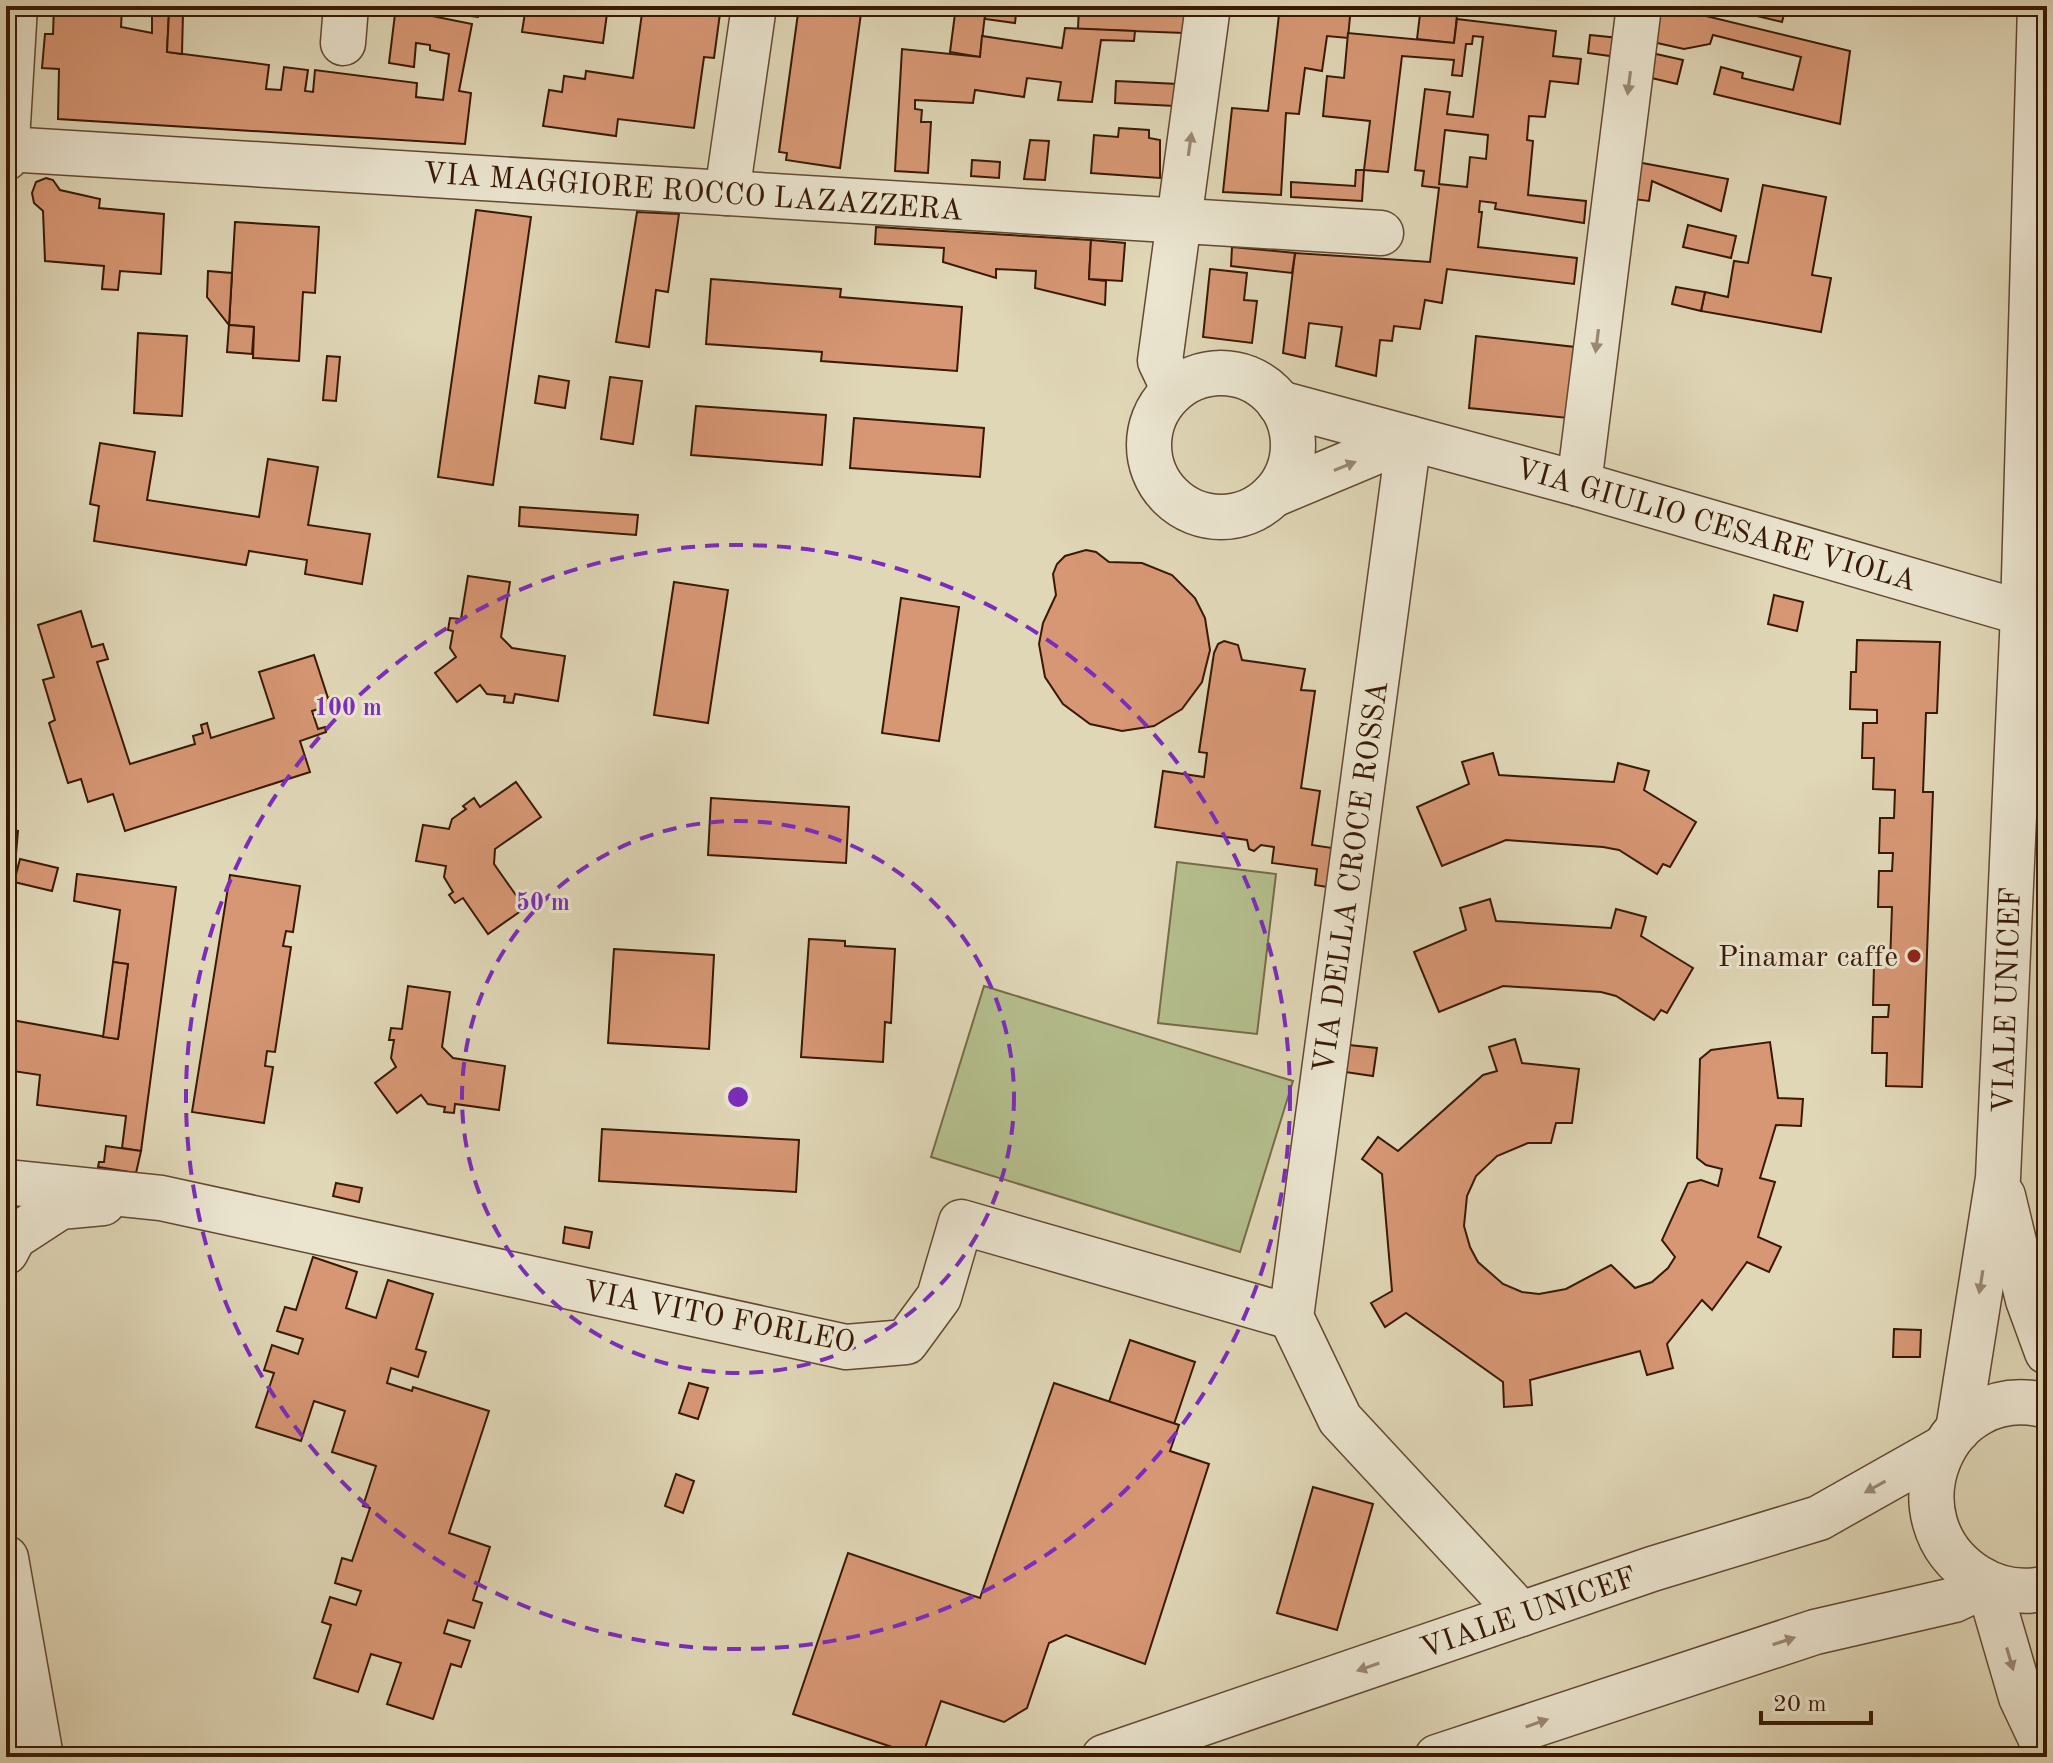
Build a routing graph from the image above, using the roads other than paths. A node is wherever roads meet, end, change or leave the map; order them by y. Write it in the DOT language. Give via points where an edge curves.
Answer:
graph roads {
  1 [pos="15,6"];
  2 [pos="754,6"];
  3 [pos="1208,6"];
  4 [pos="1639,6"];
  5 [pos="2040,6"];
  6 [pos="6,149"];
  7 [pos="6,158"];
  8 [pos="727,193"];
  9 [pos="1179,221"];
  10 [pos="1381,233"];
  11 [pos="1174,390"];
  12 [pos="1279,403"];
  13 [pos="1409,438"];
  14 [pos="1579,484"];
  15 [pos="1273,495"];
  16 [pos="2023,613"];
  17 [pos="1998,1178"];
  18 [pos="6,1182"];
  19 [pos="161,1198"];
  20 [pos="6,1252"];
  21 [pos="1291,1317"];
  22 [pos="2047,1352"];
  23 [pos="2047,1406"];
  24 [pos="1950,1439"];
  25 [pos="6,1558"];
  26 [pos="1988,1584"];
  27 [pos="2047,1588"];
  28 [pos="1521,1614"];
  29 [pos="2047,1669"];
  30 [pos="2047,1698"];
  31 [pos="2047,1752"];
  32 [pos="41,1757"];
  33 [pos="1104,1757"];
  34 [pos="1437,1757"];
  1 -- 6 [label="street"];
  2 -- 8 [label="street"];
  9 -- 3 [label="street, one-way"];
  4 -- 14 [label="street, one-way"];
  5 -- 16 [label="street, VIALE UNICEF"];
  6 -- 7 [label="street"];
  6 -- 8 [label="street, VIA MAGGIORE ROCCO LAZAZZERA"];
  8 -- 9 [label="street, VIA MAGGIORE ROCCO LAZAZZERA"];
  9 -- 10 [label="street, VIA MAGGIORE ROCCO LAZAZZERA"];
  9 -- 11 [label="street" via="1160,361"];
  11 -- 12 [label="street" via="1217,373 1262,386"];
  11 -- 15 [label="street" via="1150,430 1155,475 1168,495 1187,509 1232,517"];
  12 -- 13 [label="street, VIA GIULIO CESARE VIOLA"];
  12 -- 15 [label="street" via="1289,420 1292,460"];
  13 -- 14 [label="street, VIA GIULIO CESARE VIOLA"];
  15 -- 13 [label="street, one-way"];
  13 -- 21 [label="street, VIA DELLA CROCE ROSSA"];
  14 -- 16 [label="street, VIA GIULIO CESARE VIOLA"];
  16 -- 17 [label="street, VIALE UNICEF"];
  17 -- 22 [label="street, VIALE UNICEF" via="2028,1300"];
  17 -- 24 [label="street, VIALE UNICEF, one-way"];
  18 -- 19 [label="street"];
  19 -- 20 [label="street" via="60,1207 14,1237"];
  19 -- 21 [label="street, VIA VITO FORLEO" via="846,1347 906,1342 939,1297 961,1222"];
  21 -- 28 [label="street" via="1340,1419"];
  23 -- 24 [label="street" via="2007,1404 1981,1413"];
  24 -- 26 [label="street" via="1931,1478 1930,1511 1941,1541 1961,1567"];
  24 -- 28 [label="street, VIALE UNICEF, one-way" via="1819,1518"];
  25 -- 32 [label="street"];
  26 -- 27 [label="street" via="2016,1591"];
  26 -- 31 [label="street, one-way" via="2021,1697"];
  34 -- 26 [label="street, one-way" via="1800,1636 1954,1600"];
  28 -- 33 [label="street, VIALE UNICEF, one-way"];
  29 -- 30 [label="street"];
}
